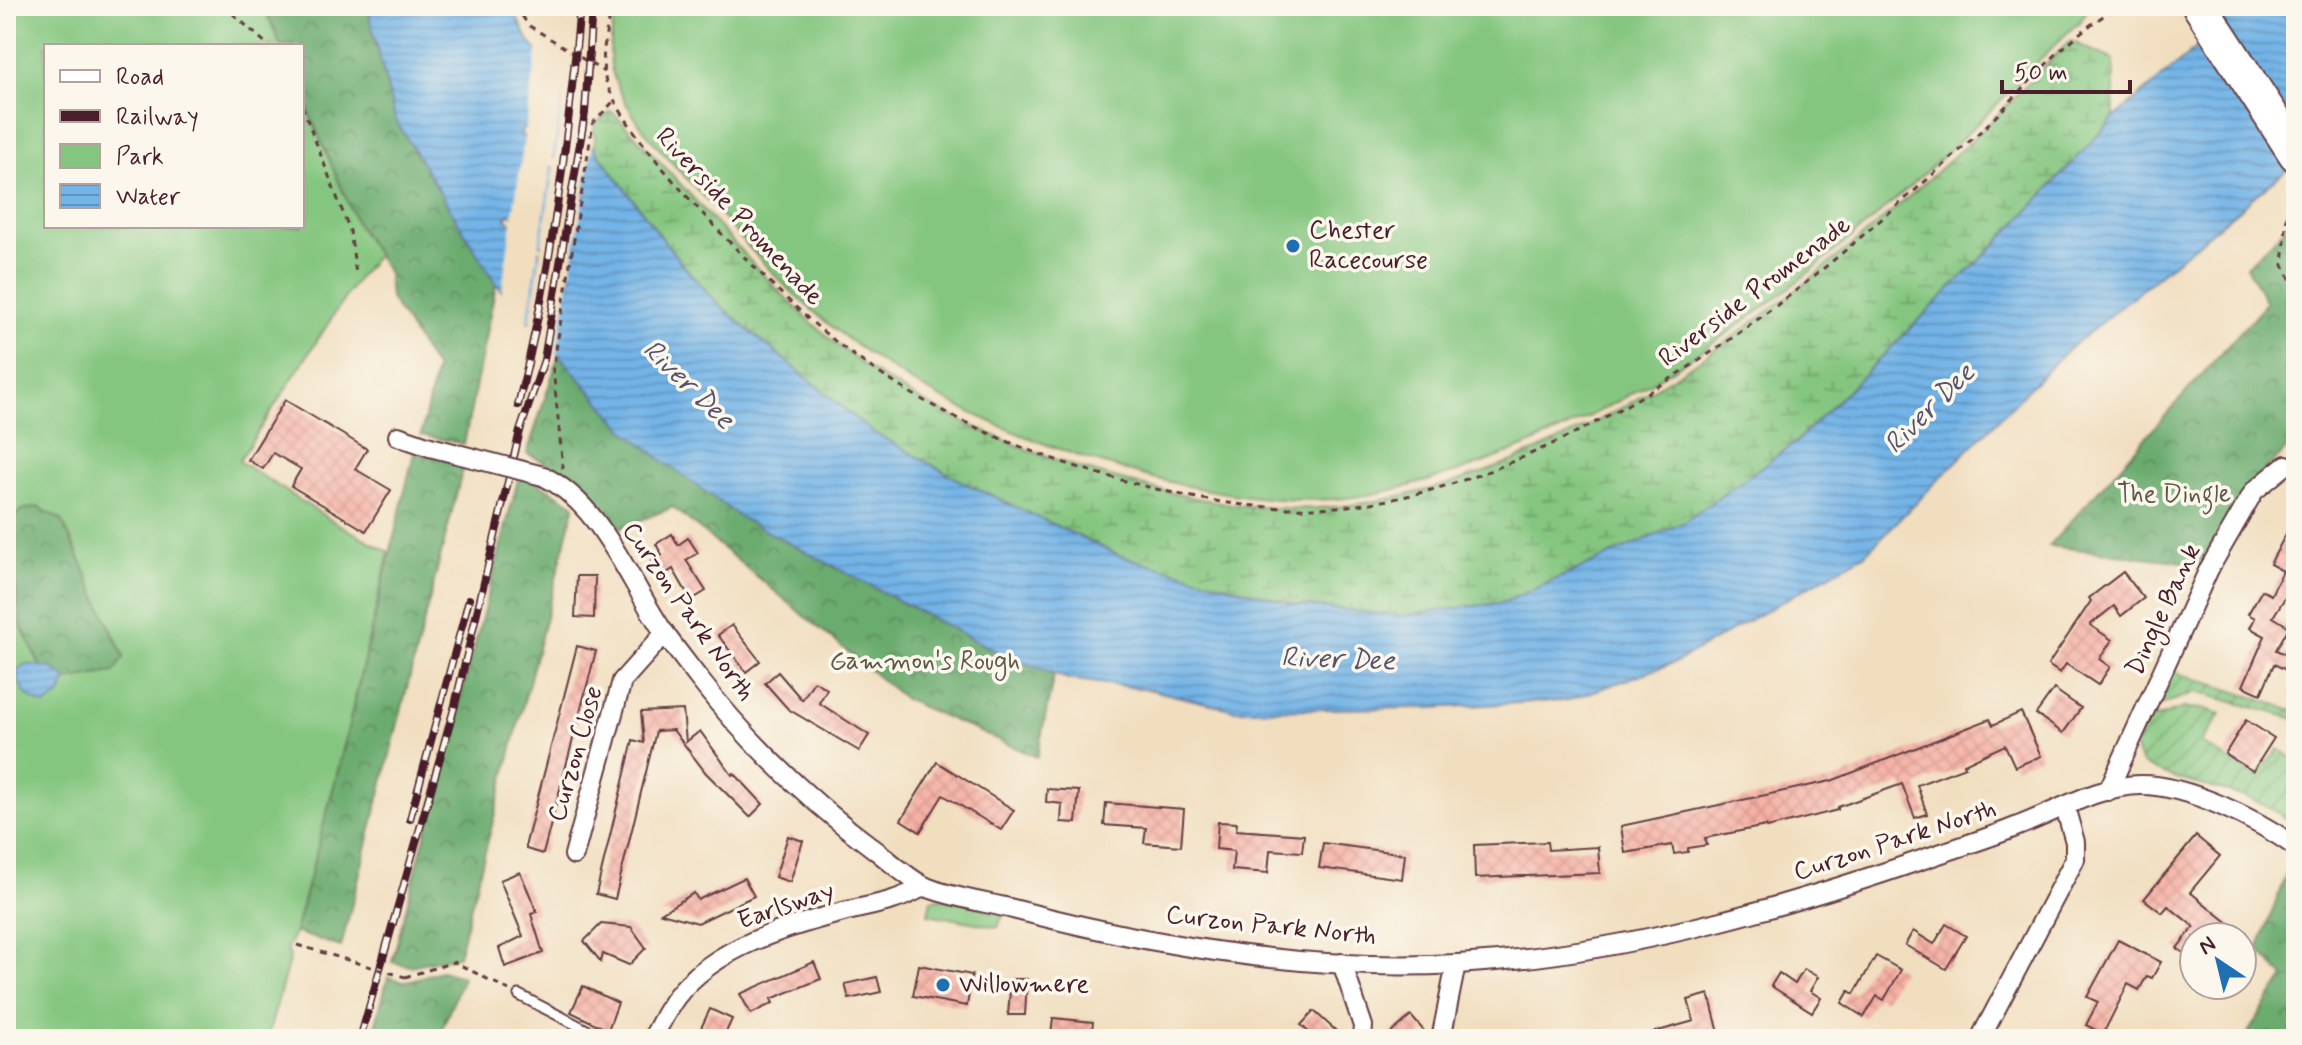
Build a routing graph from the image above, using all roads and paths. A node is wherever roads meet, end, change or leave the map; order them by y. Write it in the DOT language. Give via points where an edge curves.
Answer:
graph roads {
  1 [pos="224,6"];
  2 [pos="516,6"];
  3 [pos="610,6"];
  4 [pos="2120,6"];
  5 [pos="2200,6"];
  6 [pos="267,44"];
  7 [pos="604,72"];
  8 [pos="614,101"];
  9 [pos="304,111"];
  10 [pos="2296,154"];
  11 [pos="2296,207"];
  12 [pos="356,274"];
  13 [pos="2296,289"];
  14 [pos="398,436"];
  15 [pos="2286,465"];
  16 [pos="565,486"];
  17 [pos="665,633"];
  18 [pos="2108,791"];
  19 [pos="2065,807"];
  20 [pos="2296,847"];
  21 [pos="574,855"];
  22 [pos="924,886"];
  23 [pos="297,945"];
  24 [pos="1342,963"];
  25 [pos="1456,964"];
  26 [pos="519,995"];
  27 [pos="604,1039"];
  28 [pos="652,1039"];
  29 [pos="1362,1039"];
  30 [pos="1441,1039"];
  31 [pos="1980,1039"];
  1 -- 6 [label="path"];
  2 -- 7 [label="path" via="528,25"];
  3 -- 7 [label="path"];
  4 -- 8 [label="path, Riverside Promenade" via="2070,41 1986,126 1851,245 1702,360 1594,424 1479,473 1399,498 1318,508 1249,507 1179,497 1050,459 947,413 854,358 783,297 637,135"];
  5 -- 10 [label="highway"];
  7 -- 8 [label="path, Riverside Promenade"];
  8 -- 16 [label="path" via="593,123 553,368"];
  9 -- 12 [label="path" via="350,231"];
  11 -- 13 [label="path" via="2287,216 2283,265"];
  14 -- 16 [label="street, Curzon Park North, bridge"];
  15 -- 18 [label="street, Dingle Bank" via="2254,491 2209,569"];
  16 -- 17 [label="street, Curzon Park North" via="587,509"];
  17 -- 21 [label="street, Curzon Close" via="622,681"];
  17 -- 22 [label="street, Curzon Park North" via="741,733 837,821"];
  18 -- 19 [label="street, Curzon Park North"];
  18 -- 20 [label="street, Curzon Park North" via="2136,785 2165,787 2266,825"];
  19 -- 25 [label="street, Curzon Park North" via="1820,895 1715,923 1577,952"];
  19 -- 31 [label="street" via="2075,859"];
  22 -- 24 [label="street, Curzon Park North" via="1172,944"];
  22 -- 28 [label="street, Earlsway" via="903,899 756,939 704,969 677,996"];
  23 -- 26 [label="path, bridge" via="405,977 454,962"];
  24 -- 25 [label="street, Curzon Park North"];
  24 -- 29 [label="street" via="1363,1026"];
  25 -- 30 [label="street"];
  26 -- 27 [label="lane"];
}
